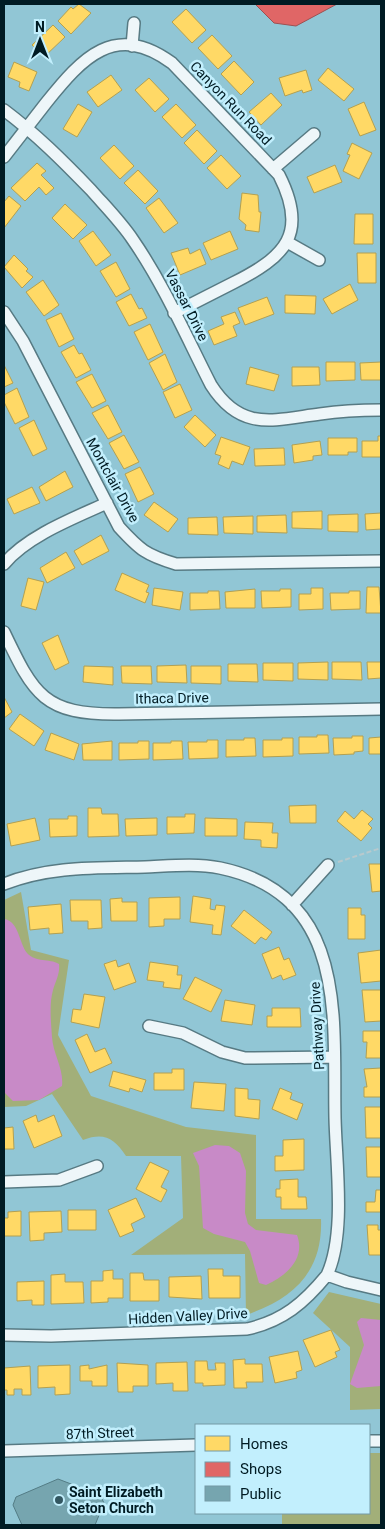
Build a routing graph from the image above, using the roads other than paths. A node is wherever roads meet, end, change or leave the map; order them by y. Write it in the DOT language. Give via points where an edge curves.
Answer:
graph roads {
  1 [pos="134,23"];
  2 [pos="132,46"];
  3 [pos="4,110"];
  4 [pos="28,127"];
  5 [pos="314,134"];
  6 [pos="4,157"];
  7 [pos="273,169"];
  8 [pos="287,242"];
  9 [pos="319,260"];
  10 [pos="4,312"];
  11 [pos="174,313"];
  12 [pos="381,410"];
  13 [pos="107,503"];
  14 [pos="381,561"];
  15 [pos="4,564"];
  16 [pos="4,632"];
  17 [pos="381,708"];
  18 [pos="328,865"];
  19 [pos="4,884"];
  20 [pos="292,905"];
  21 [pos="149,1026"];
  22 [pos="334,1057"];
  23 [pos="97,1166"];
  24 [pos="4,1182"];
  25 [pos="326,1275"];
  26 [pos="381,1290"];
  27 [pos="4,1335"];
  28 [pos="195,1446"];
  29 [pos="4,1451"];
  1 -- 2 [label="street"];
  2 -- 4 [label="street, Canyon Run Road" via="108,48 81,62"];
  2 -- 7 [label="street, Canyon Run Road" via="152,50 172,63"];
  3 -- 4 [label="street, Vassar Drive"];
  4 -- 6 [label="street, Canyon Run Road"];
  4 -- 11 [label="street, Vassar Drive" via="69,167 133,239"];
  5 -- 7 [label="street"];
  7 -- 8 [label="street, Canyon Run Road" via="287,192 291,206 292,226"];
  8 -- 9 [label="street"];
  8 -- 11 [label="street, Canyon Run Road" via="277,257 265,265"];
  10 -- 13 [label="street, Montclair Drive" via="23,341"];
  11 -- 12 [label="street, Vassar Drive" via="211,385 237,413 254,420 274,421"];
  13 -- 14 [label="street, Montclair Drive" via="120,527 139,549 152,557 176,564"];
  13 -- 15 [label="street" via="34,540"];
  16 -- 17 [label="street, Ithaca Drive" via="25,674 37,690 56,705 76,712 119,714"];
  18 -- 20 [label="street"];
  19 -- 20 [label="street, Pathway Drive" via="27,875 63,869 209,866 256,880"];
  20 -- 22 [label="street, Pathway Drive" via="311,930 328,969"];
  21 -- 22 [label="street" via="183,1033 222,1052 245,1058"];
  22 -- 25 [label="street, Pathway Drive" via="338,1226 332,1264"];
  23 -- 24 [label="street" via="59,1180"];
  25 -- 26 [label="street"];
  25 -- 27 [label="street, Hidden Valley Drive" via="294,1310 271,1323 247,1330"];
  28 -- 29 [label="street, 87th Street"];
}
